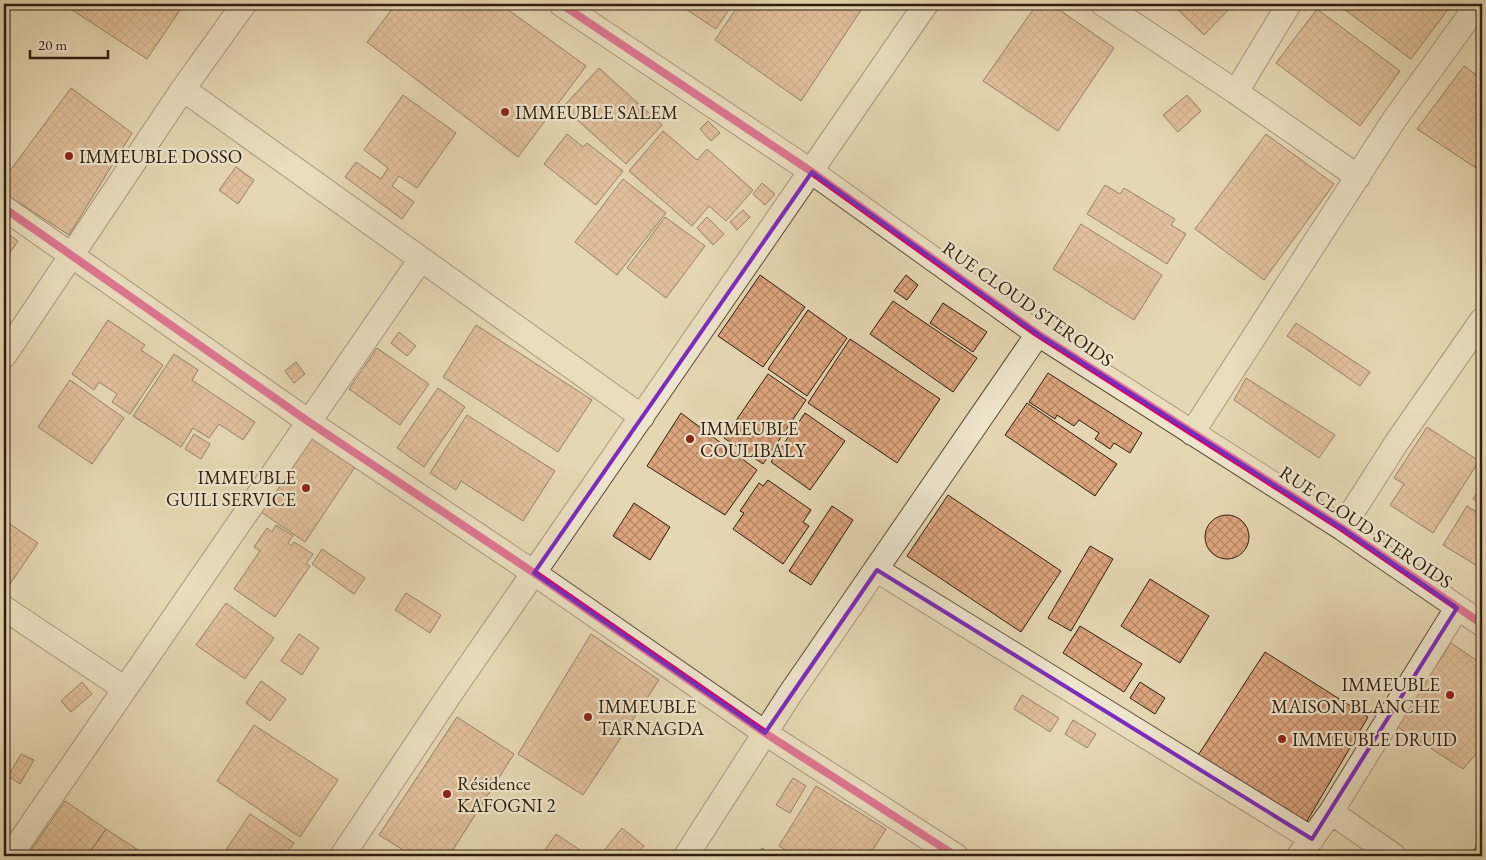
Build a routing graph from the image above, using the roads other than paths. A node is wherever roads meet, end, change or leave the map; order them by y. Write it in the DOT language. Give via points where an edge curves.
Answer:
graph roads {
  1 [pos="244,4"];
  2 [pos="561,4"];
  3 [pos="926,4"];
  4 [pos="1103,4"];
  5 [pos="1289,4"];
  6 [pos="1478,4"];
  7 [pos="183,89"];
  8 [pos="1236,92"];
  9 [pos="812,172"];
  10 [pos="1358,177"];
  11 [pos="4,208"];
  12 [pos="70,255"];
  13 [pos="421,259"];
  14 [pos="1482,320"];
  15 [pos="1038,334"];
  16 [pos="4,356"];
  17 [pos="642,417"];
  18 [pos="309,422"];
  19 [pos="1192,433"];
  20 [pos="1342,528"];
  21 [pos="877,570"];
  22 [pos="534,573"];
  23 [pos="4,608"];
  24 [pos="1457,608"];
  25 [pos="1482,624"];
  26 [pos="125,689"];
  27 [pos="765,733"];
  28 [pos="1331,812"];
  29 [pos="1306,848"];
  30 [pos="941,852"];
  31 [pos="348,854"];
  32 [pos="10,856"];
  33 [pos="686,856"];
  34 [pos="1394,856"];
  1 -- 7 [label="street"];
  2 -- 9 [label="street, RUE CLOUD STEROIDS"];
  3 -- 9 [label="street"];
  4 -- 8 [label="street"];
  5 -- 8 [label="street"];
  6 -- 10 [label="street" via="1394,120"];
  7 -- 12 [label="street"];
  7 -- 13 [label="street"];
  8 -- 10 [label="street"];
  9 -- 15 [label="street, RUE CLOUD STEROIDS"];
  9 -- 17 [label="street"];
  10 -- 19 [label="street"];
  11 -- 12 [label="street"];
  12 -- 16 [label="street"];
  12 -- 18 [label="street"];
  13 -- 17 [label="street"];
  13 -- 18 [label="street"];
  14 -- 20 [label="street"];
  15 -- 19 [label="street, RUE CLOUD STEROIDS"];
  15 -- 21 [label="street"];
  17 -- 22 [label="street"];
  18 -- 22 [label="street"];
  18 -- 26 [label="street"];
  19 -- 20 [label="street, RUE CLOUD STEROIDS"];
  20 -- 24 [label="street, RUE CLOUD STEROIDS"];
  21 -- 27 [label="street"];
  21 -- 29 [label="street"];
  22 -- 27 [label="street"];
  22 -- 31 [label="street"];
  23 -- 26 [label="street"];
  24 -- 25 [label="street, RUE CLOUD STEROIDS"];
  24 -- 28 [label="street"];
  26 -- 32 [label="street"];
  27 -- 30 [label="street"];
  27 -- 33 [label="street"];
  28 -- 29 [label="street"];
  28 -- 34 [label="street"];
}
